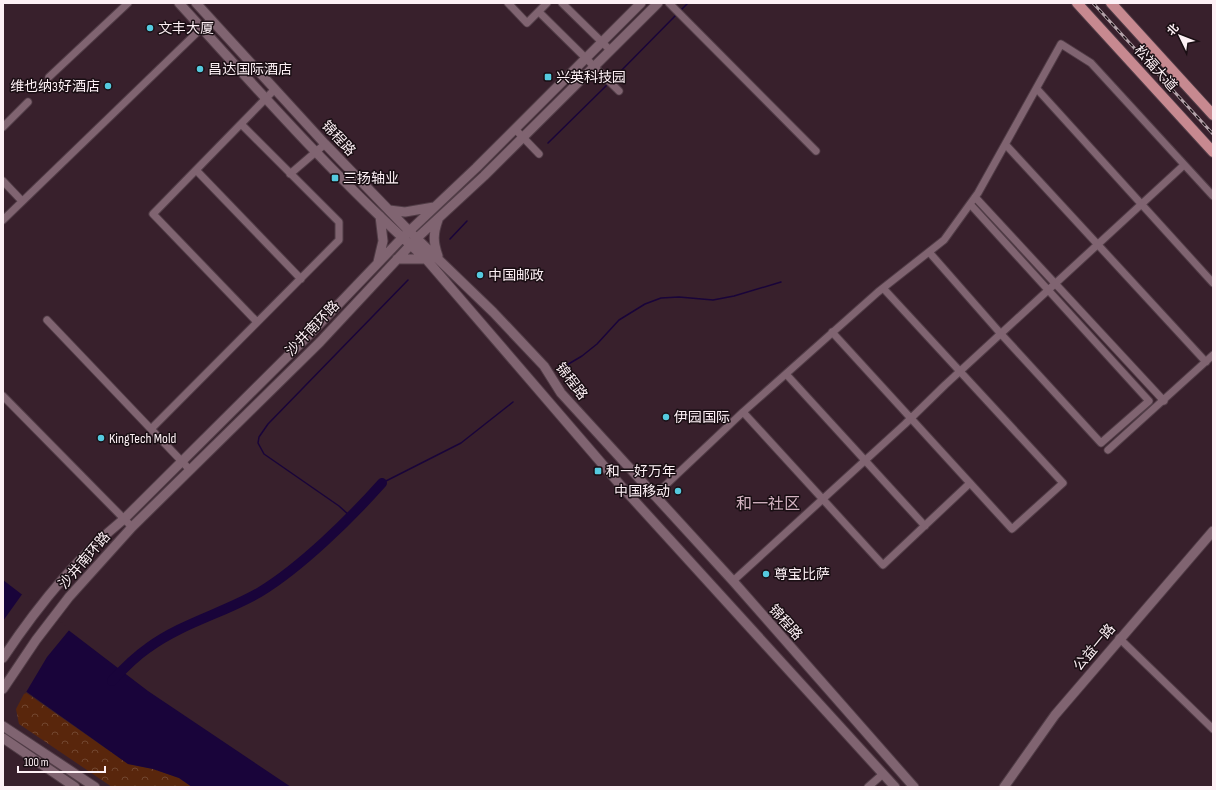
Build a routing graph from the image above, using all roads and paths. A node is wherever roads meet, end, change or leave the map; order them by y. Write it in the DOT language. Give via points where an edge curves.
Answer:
graph roads {
  1 [pos="128,3"];
  2 [pos="179,3"];
  3 [pos="196,3"];
  4 [pos="508,3"];
  5 [pos="547,3"];
  6 [pos="562,3"];
  7 [pos="641,3"];
  8 [pos="658,3"];
  9 [pos="1077,3"];
  10 [pos="1111,3"];
  11 [pos="671,5"];
  12 [pos="538,12"];
  13 [pos="211,19"];
  14 [pos="201,28"];
  15 [pos="602,42"];
  16 [pos="610,50"];
  17 [pos="586,58"];
  18 [pos="594,67"];
  19 [pos="49,77"];
  20 [pos="1037,88"];
  21 [pos="275,90"];
  22 [pos="619,90"];
  23 [pos="266,99"];
  24 [pos="28,102"];
  25 [pos="1209,108"];
  26 [pos="1213,115"];
  27 [pos="241,124"];
  28 [pos="3,127"];
  29 [pos="515,129"];
  30 [pos="523,137"];
  31 [pos="326,144"];
  32 [pos="1006,145"];
  33 [pos="816,151"];
  34 [pos="315,152"];
  35 [pos="1213,152"];
  36 [pos="539,154"];
  37 [pos="1184,165"];
  38 [pos="196,170"];
  39 [pos="290,174"];
  40 [pos="3,182"];
  41 [pos="1213,196"];
  42 [pos="975,197"];
  43 [pos="22,201"];
  44 [pos="970,204"];
  45 [pos="1142,205"];
  46 [pos="436,207"];
  47 [pos="389,210"];
  48 [pos="380,216"];
  49 [pos="438,218"];
  50 [pos="3,220"];
  51 [pos="410,232"];
  52 [pos="402,238"];
  53 [pos="414,241"];
  54 [pos="1098,244"];
  55 [pos="929,252"];
  56 [pos="438,257"];
  57 [pos="426,259"];
  58 [pos="397,260"];
  59 [pos="378,263"];
  60 [pos="301,279"];
  61 [pos="1055,284"];
  62 [pos="1213,284"];
  63 [pos="883,288"];
  64 [pos="1049,290"];
  65 [pos="47,320"];
  66 [pos="258,322"];
  67 [pos="832,332"];
  68 [pos="1000,334"];
  69 [pos="1213,356"];
  70 [pos="1206,362"];
  71 [pos="959,371"];
  72 [pos="786,374"];
  73 [pos="3,396"];
  74 [pos="1164,401"];
  75 [pos="743,412"];
  76 [pos="911,418"];
  77 [pos="151,429"];
  78 [pos="1108,450"];
  79 [pos="182,461"];
  80 [pos="865,461"];
  81 [pos="190,470"];
  82 [pos="970,483"];
  83 [pos="654,496"];
  84 [pos="823,500"];
  85 [pos="124,519"];
  86 [pos="925,526"];
  87 [pos="132,527"];
  88 [pos="1213,531"];
  89 [pos="733,581"];
  90 [pos="739,589"];
  91 [pos="726,601"];
  92 [pos="1119,638"];
  93 [pos="3,658"];
  94 [pos="3,688"];
  95 [pos="3,719"];
  96 [pos="6,728"];
  97 [pos="1213,729"];
  98 [pos="3,738"];
  99 [pos="883,774"];
  100 [pos="75,787"];
  101 [pos="95,787"];
  102 [pos="868,787"];
  103 [pos="895,787"];
  104 [pos="914,787"];
  105 [pos="1004,787"];
  1 -- 19 [label="street"];
  2 -- 14 [label="main road, 锦程路"];
  3 -- 13 [label="main road, 锦程路"];
  4 -- 12 [label="street" via="528,22"];
  5 -- 12 [label="street"];
  6 -- 15 [label="street"];
  7 -- 15 [label="main road, 沙井南环路"];
  8 -- 16 [label="main road, 沙井南环路"];
  9 -- 35 [label="main road, 松福大道"];
  10 -- 25 [label="main road, 松福大道"];
  11 -- 33 [label="street"];
  12 -- 17 [label="street"];
  13 -- 14 [label="street"];
  13 -- 21 [label="main road, 锦程路"];
  14 -- 23 [label="main road, 锦程路"];
  14 -- 43 [label="street"];
  15 -- 16 [label="street"];
  15 -- 17 [label="main road, 沙井南环路"];
  16 -- 18 [label="main road, 沙井南环路"];
  17 -- 18 [label="street"];
  17 -- 29 [label="main road, 沙井南环路"];
  18 -- 22 [label="street"];
  18 -- 30 [label="main road, 沙井南环路"];
  20 -- 32 [label="street"];
  20 -- 37 [label="street" via="1061,44 1091,63"];
  20 -- 45 [label="street"];
  21 -- 23 [label="street"];
  21 -- 31 [label="main road, 锦程路"];
  23 -- 27 [label="street"];
  23 -- 34 [label="main road, 锦程路"];
  24 -- 28 [label="street"];
  25 -- 26 [label="main road, 松福大道"];
  27 -- 38 [label="street"];
  27 -- 39 [label="street"];
  29 -- 30 [label="street"];
  29 -- 46 [label="main road, 沙井南环路"];
  30 -- 36 [label="street"];
  30 -- 49 [label="main road, 沙井南环路"];
  31 -- 34 [label="street"];
  31 -- 47 [label="main road, 锦程路"];
  32 -- 42 [label="street"];
  32 -- 54 [label="street"];
  34 -- 39 [label="street"];
  34 -- 48 [label="main road, 锦程路"];
  37 -- 41 [label="street"];
  37 -- 45 [label="street"];
  38 -- 60 [label="street"];
  38 -- 66 [label="street" via="153,214"];
  39 -- 60 [label="street" via="339,222 339,240"];
  40 -- 43 [label="street"];
  42 -- 44 [label="street"];
  42 -- 61 [label="street"];
  43 -- 50 [label="street"];
  44 -- 55 [label="street" via="944,240"];
  44 -- 64 [label="street"];
  45 -- 54 [label="street"];
  45 -- 62 [label="street"];
  46 -- 47 [label="main road" via="416,211"];
  46 -- 51 [label="main road, 沙井南环路"];
  47 -- 51 [label="main road, 锦程路"];
  48 -- 52 [label="main road, 锦程路"];
  48 -- 59 [label="main road" via="383,240"];
  49 -- 53 [label="main road, 沙井南环路"];
  49 -- 56 [label="main road" via="433,242"];
  51 -- 52 [label="main road, 沙井南环路"];
  51 -- 53 [label="main road, 锦程路"];
  52 -- 53 [label="main road, 锦程路"];
  52 -- 59 [label="main road, 沙井南环路"];
  53 -- 56 [label="main road, 锦程路"];
  53 -- 57 [label="main road, 锦程路"];
  53 -- 58 [label="main road, 沙井南环路"];
  54 -- 61 [label="street"];
  54 -- 70 [label="street"];
  55 -- 63 [label="street"];
  55 -- 68 [label="street"];
  56 -- 83 [label="main road, 锦程路" via="544,366 561,393"];
  57 -- 58 [label="main road"];
  57 -- 91 [label="main road, 锦程路" via="622,487"];
  58 -- 81 [label="main road, 沙井南环路" via="320,342"];
  59 -- 79 [label="main road, 沙井南环路" via="311,334"];
  60 -- 66 [label="street"];
  61 -- 64 [label="street"];
  61 -- 74 [label="street"];
  63 -- 67 [label="street"];
  63 -- 71 [label="street"];
  64 -- 68 [label="street"];
  64 -- 68 [label="street" via="1149,401 1102,443"];
  65 -- 77 [label="street"];
  66 -- 77 [label="street"];
  67 -- 72 [label="street"];
  67 -- 76 [label="street"];
  68 -- 71 [label="street"];
  69 -- 70 [label="street"];
  70 -- 74 [label="street"];
  71 -- 76 [label="street"];
  71 -- 82 [label="street" via="1063,483 1012,529"];
  72 -- 75 [label="street"];
  72 -- 80 [label="street"];
  73 -- 85 [label="street"];
  74 -- 78 [label="street"];
  75 -- 83 [label="street"];
  75 -- 84 [label="street"];
  76 -- 80 [label="street"];
  76 -- 82 [label="street"];
  77 -- 79 [label="street"];
  79 -- 81 [label="street"];
  79 -- 85 [label="main road, 沙井南环路"];
  80 -- 84 [label="street"];
  80 -- 86 [label="street"];
  81 -- 87 [label="main road, 沙井南环路"];
  82 -- 86 [label="street"];
  83 -- 89 [label="main road, 锦程路"];
  84 -- 86 [label="street" via="883,565"];
  84 -- 89 [label="street"];
  85 -- 87 [label="street"];
  85 -- 93 [label="main road, 沙井南环路" via="102,538 56,587"];
  87 -- 94 [label="main road, 沙井南环路" via="69,597"];
  88 -- 92 [label="main road, 公益一路"];
  89 -- 90 [label="main road, 锦程路"];
  90 -- 91 [label="main road"];
  90 -- 104 [label="main road, 锦程路"];
  91 -- 99 [label="main road, 锦程路"];
  92 -- 97 [label="street"];
  92 -- 105 [label="main road, 公益一路" via="1055,715"];
  95 -- 96 [label="main road"];
  96 -- 101 [label="main road"];
  98 -- 100 [label="main road"];
  99 -- 102 [label="street"];
  99 -- 103 [label="main road, 锦程路"];
}
